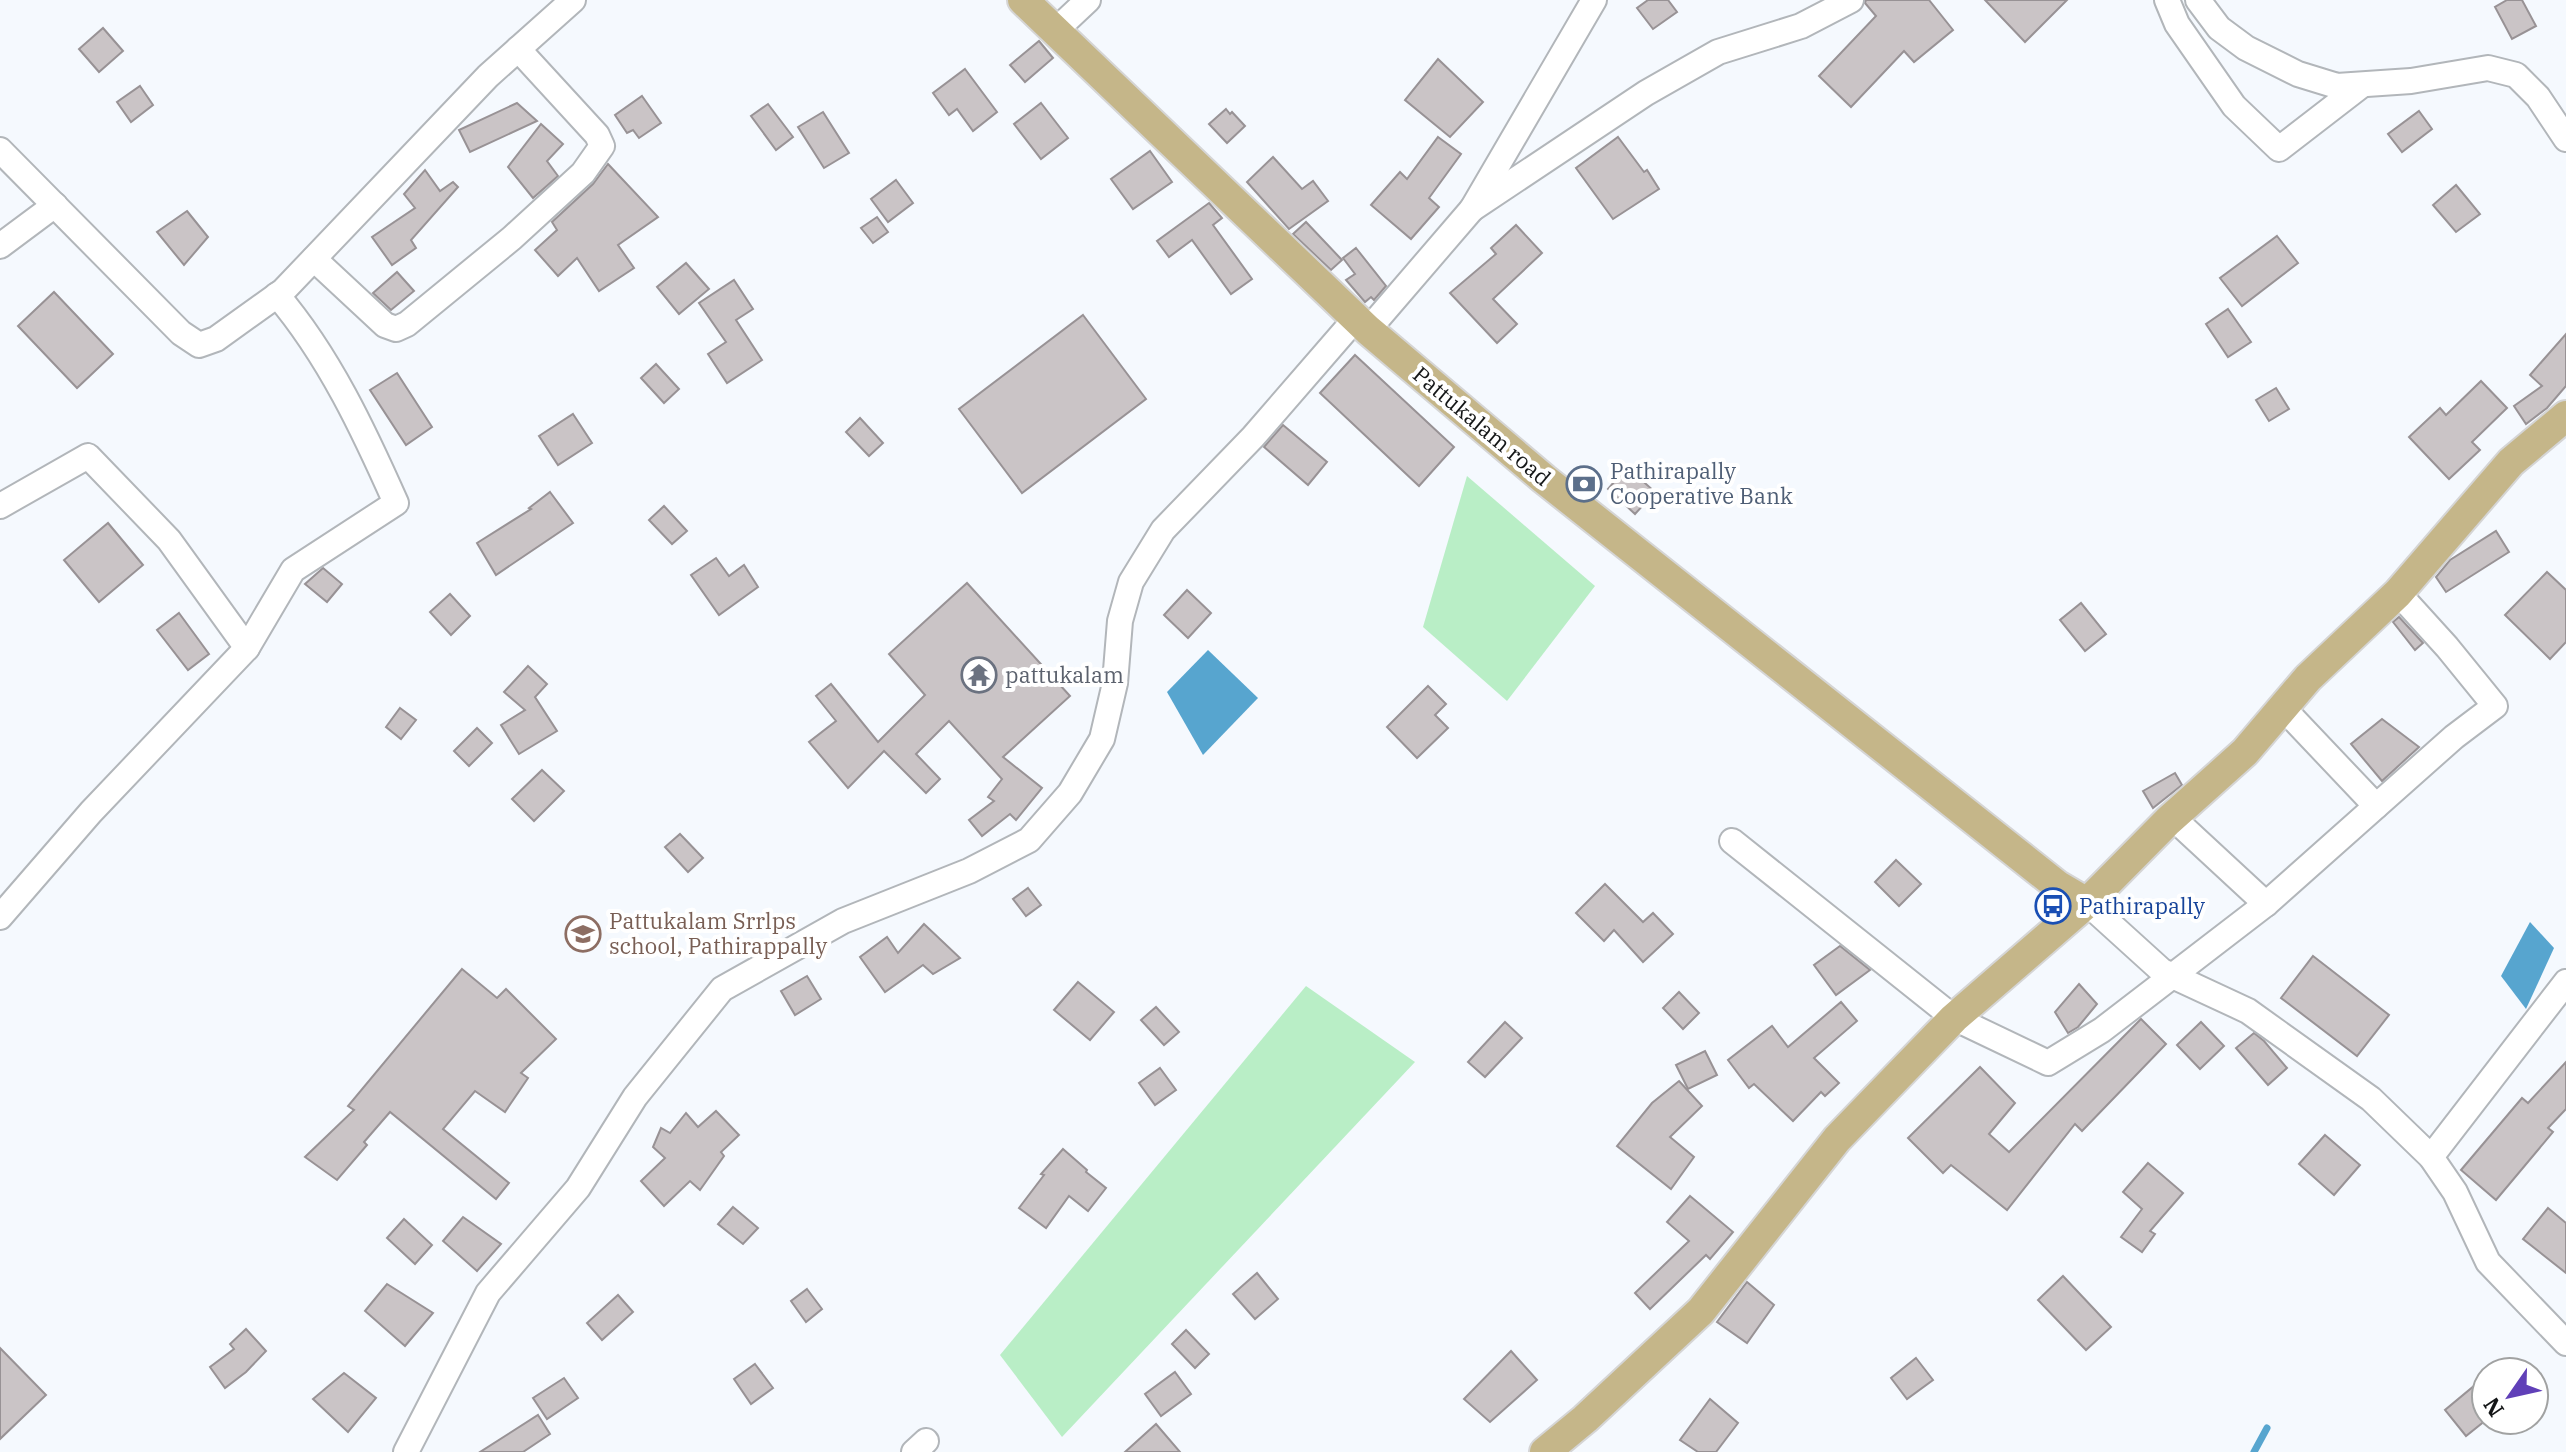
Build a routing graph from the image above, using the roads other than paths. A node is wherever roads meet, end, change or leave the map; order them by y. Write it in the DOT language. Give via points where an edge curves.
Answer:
graph roads {
  1 [pos="573,0"];
  2 [pos="1023,0"];
  3 [pos="1088,0"];
  4 [pos="1594,0"];
  5 [pos="1851,0"];
  6 [pos="2167,0"];
  7 [pos="2198,0"];
  8 [pos="1055,31"];
  9 [pos="518,49"];
  10 [pos="2362,85"];
  11 [pos="2566,139"];
  12 [pos="0,150"];
  13 [pos="55,205"];
  14 [pos="1472,209"];
  15 [pos="0,246"];
  16 [pos="314,259"];
  17 [pos="277,295"];
  18 [pos="1362,324"];
  19 [pos="2566,416"];
  20 [pos="0,506"];
  21 [pos="2398,593"];
  22 [pos="247,648"];
  23 [pos="2283,708"];
  24 [pos="2376,806"];
  25 [pos="2172,817"];
  26 [pos="1732,841"];
  27 [pos="2087,903"];
  28 [pos="2266,904"];
  29 [pos="0,917"];
  30 [pos="2172,976"];
  31 [pos="2566,982"];
  32 [pos="1954,1018"];
  33 [pos="2431,1157"];
  34 [pos="2566,1343"];
  35 [pos="406,1452"];
  36 [pos="1545,1452"];
  1 -- 9 [label="street"];
  2 -- 8 [label="main road, Pattukalam road"];
  3 -- 8 [label="street"];
  4 -- 14 [label="street"];
  5 -- 14 [label="street" via="1801,26 1718,52 1646,93"];
  6 -- 10 [label="street" via="2177,24 2234,106 2279,149"];
  7 -- 10 [label="street" via="2219,28 2246,48 2298,74 2337,86"];
  8 -- 18 [label="main road, Pattukalam road"];
  9 -- 16 [label="street"];
  9 -- 16 [label="street" via="597,135 602,146 583,173 489,257 396,329 385,325"];
  10 -- 11 [label="street" via="2488,68 2516,75"];
  12 -- 13 [label="street"];
  13 -- 15 [label="street"];
  13 -- 17 [label="street" via="199,345 216,339"];
  14 -- 18 [label="street"];
  16 -- 17 [label="street"];
  17 -- 22 [label="street" via="360,422 396,503 293,570"];
  18 -- 27 [label="main road, Pattukalam road" via="1544,479 2058,886"];
  18 -- 35 [label="street" via="1163,530 1131,582 1102,739 1070,793 1029,840 969,871 843,921 722,989 635,1097 578,1188 488,1293"];
  19 -- 21 [label="main road" via="2511,462"];
  20 -- 22 [label="street" via="88,456 169,540"];
  21 -- 23 [label="main road"];
  21 -- 24 [label="street" via="2495,706"];
  22 -- 29 [label="street"];
  23 -- 24 [label="street"];
  23 -- 25 [label="main road" via="2245,752"];
  24 -- 28 [label="street"];
  25 -- 27 [label="main road"];
  25 -- 28 [label="street"];
  26 -- 32 [label="street"];
  27 -- 30 [label="street"];
  27 -- 32 [label="main road"];
  28 -- 30 [label="street"];
  30 -- 32 [label="street" via="2102,1030 2048,1063"];
  30 -- 33 [label="street" via="2248,1011 2371,1099"];
  31 -- 33 [label="street"];
  32 -- 36 [label="main road" via="1837,1139 1701,1311"];
  33 -- 34 [label="street" via="2455,1192 2488,1262"];
}
